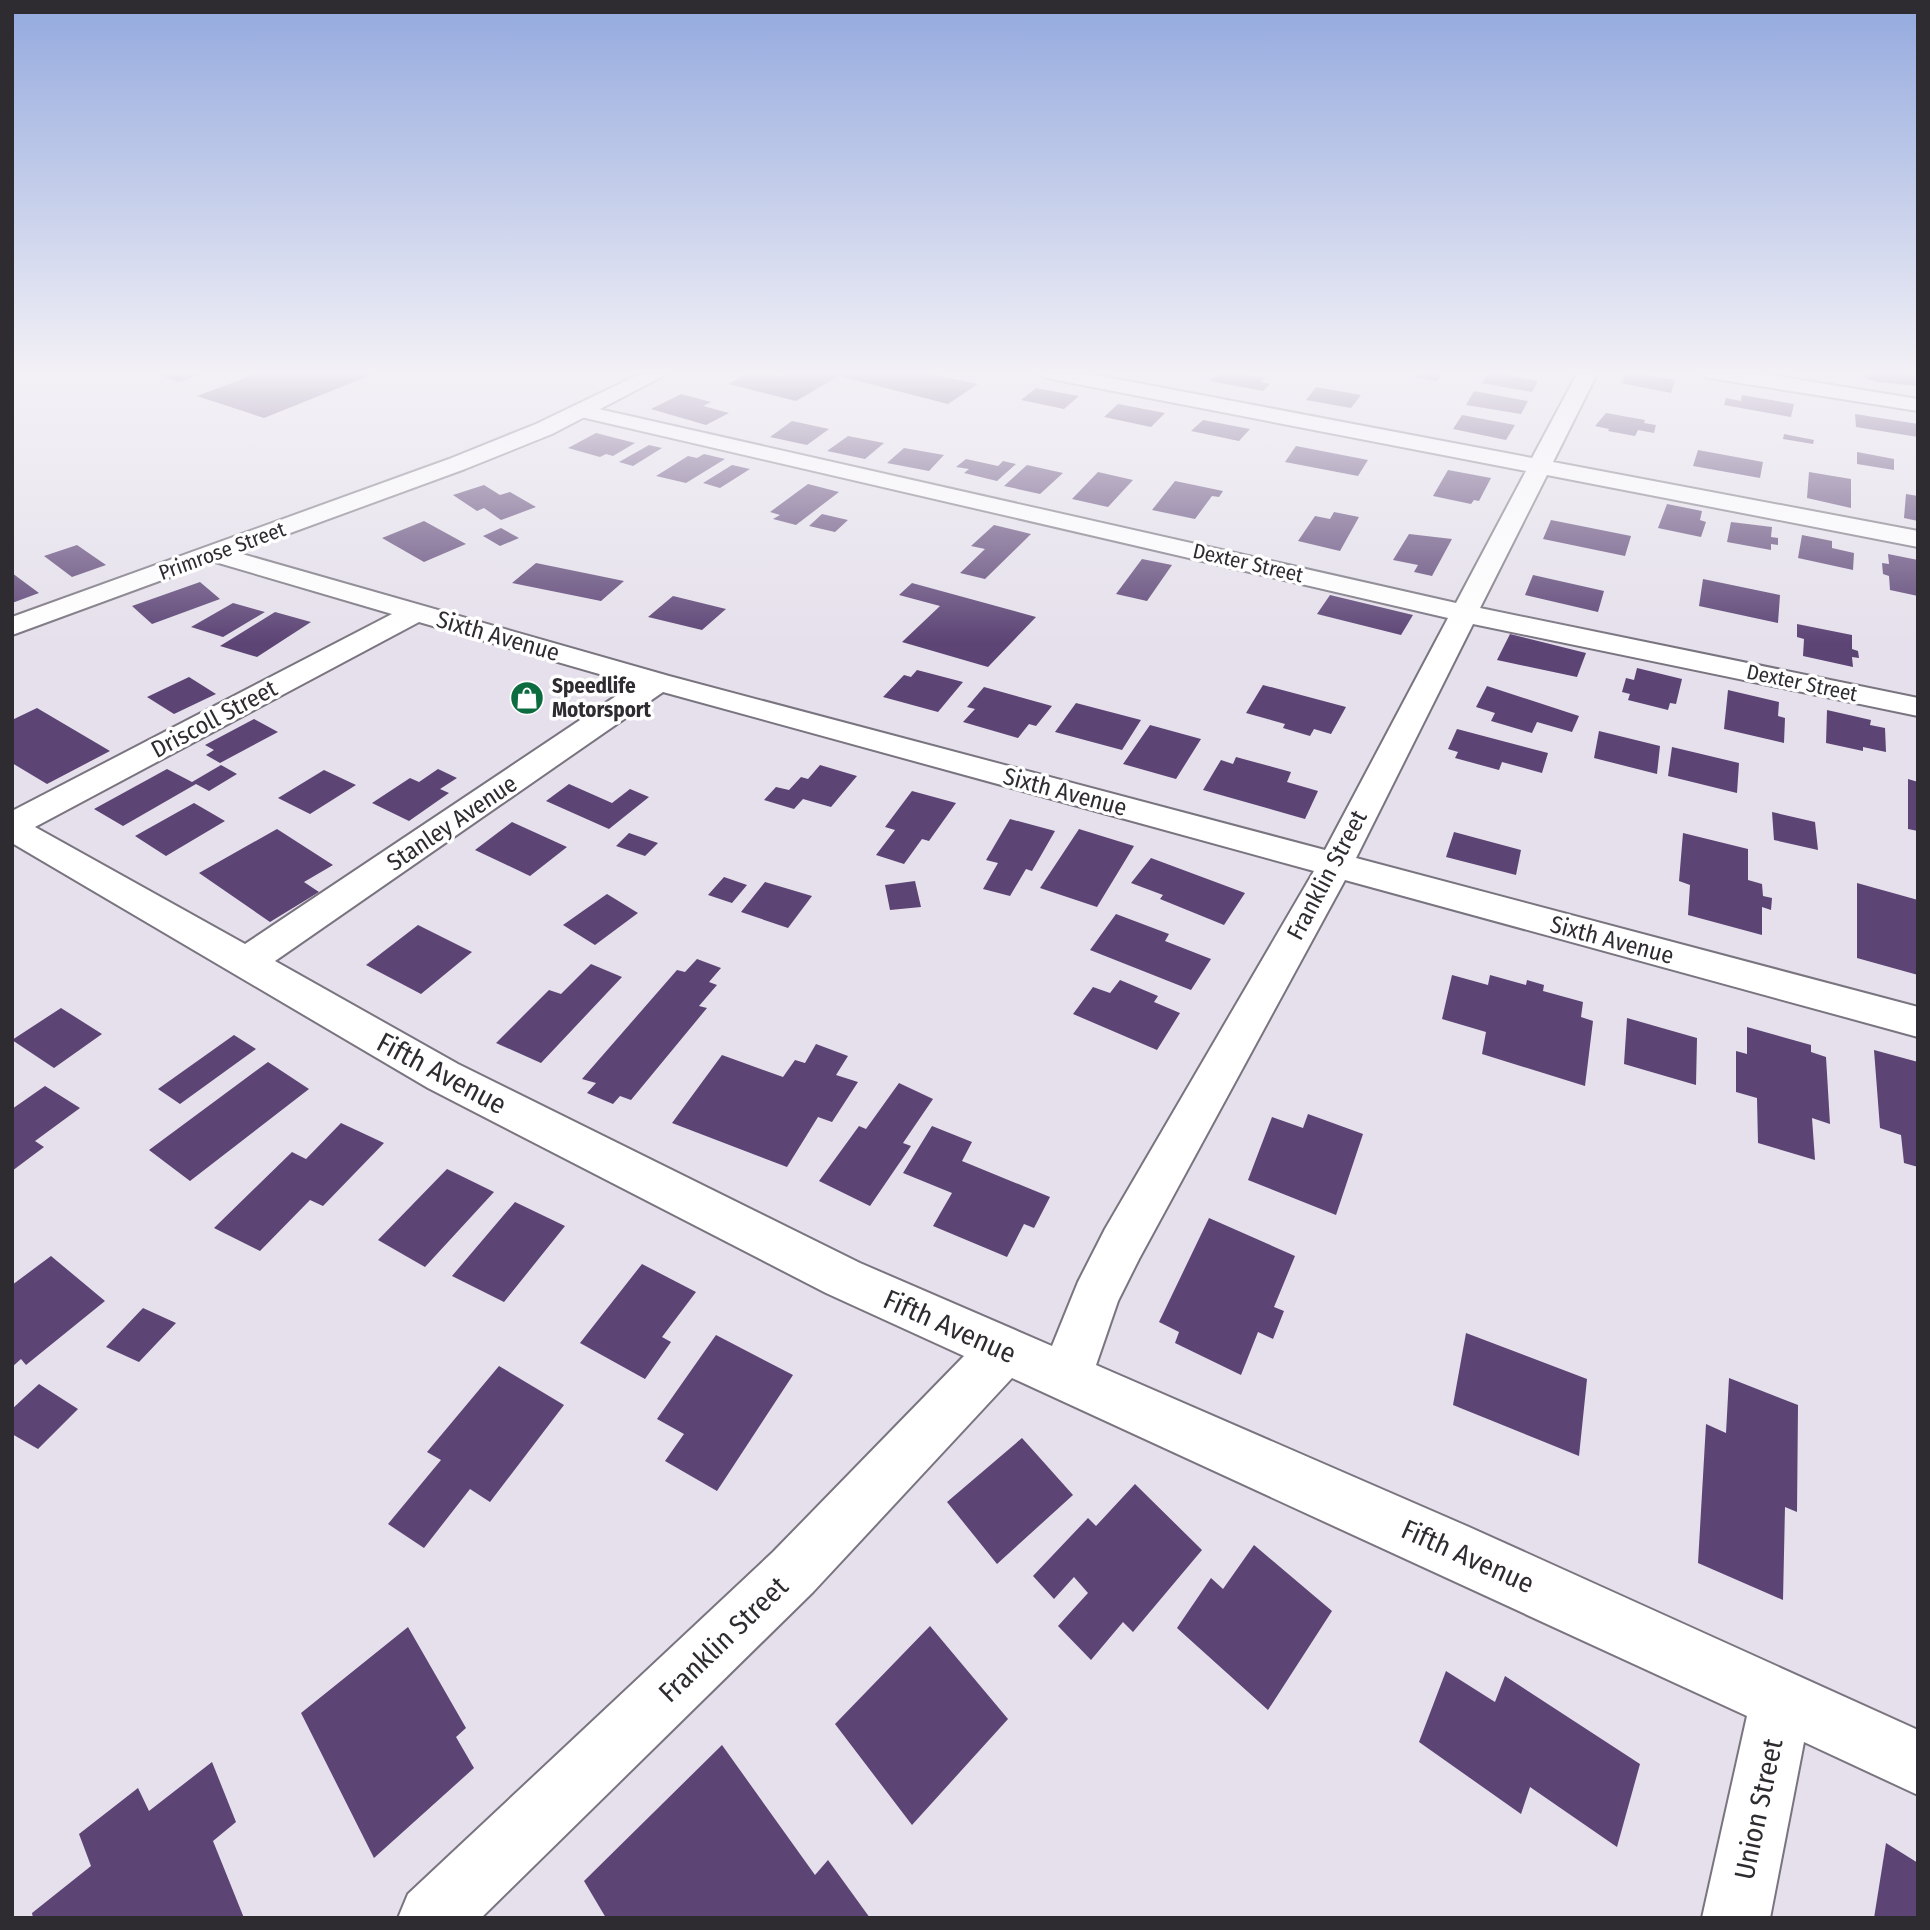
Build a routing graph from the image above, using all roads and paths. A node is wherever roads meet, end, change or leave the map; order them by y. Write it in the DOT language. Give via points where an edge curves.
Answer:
graph roads {
  1 [pos="461,462"];
  2 [pos="803,462"];
  3 [pos="1516,462"];
  4 [pos="1539,462"];
  5 [pos="1537,466"];
  6 [pos="1918,539"];
  7 [pos="214,554"];
  8 [pos="416,612"];
  9 [pos="1462,613"];
  10 [pos="12,626"];
  11 [pos="658,682"];
  12 [pos="1918,707"];
  13 [pos="12,827"];
  14 [pos="1335,864"];
  15 [pos="245,963"];
  16 [pos="1918,1022"];
  17 [pos="1004,1350"];
  18 [pos="1066,1377"];
  19 [pos="1781,1700"];
  20 [pos="1918,1763"];
  21 [pos="432,1918"];
  22 [pos="1736,1918"];
  1 -- 7 [label="street, Primrose Street"];
  2 -- 9 [label="street, Dexter Street"];
  3 -- 5 [label="street"];
  4 -- 5 [label="street, Franklin Street"];
  5 -- 6 [label="street"];
  5 -- 9 [label="street, Franklin Street"];
  7 -- 8 [label="street, Sixth Avenue"];
  7 -- 10 [label="street, Primrose Street"];
  8 -- 11 [label="street, Sixth Avenue"];
  8 -- 13 [label="street, Driscoll Street"];
  9 -- 12 [label="street, Dexter Street"];
  9 -- 14 [label="street, Franklin Street"];
  11 -- 14 [label="street, Sixth Avenue"];
  11 -- 15 [label="street, Stanley Avenue"];
  13 -- 15 [label="street, Fifth Avenue"];
  14 -- 16 [label="street, Sixth Avenue"];
  14 -- 18 [label="street, Franklin Street" via="1122,1244 1095,1298"];
  15 -- 17 [label="street, Fifth Avenue" via="443,1076 843,1278"];
  17 -- 18 [label="street, Fifth Avenue"];
  17 -- 21 [label="street, Franklin Street" via="793,1572"];
  18 -- 19 [label="street, Fifth Avenue"];
  19 -- 20 [label="street, Fifth Avenue"];
  19 -- 22 [label="street, Union Street"];
}
